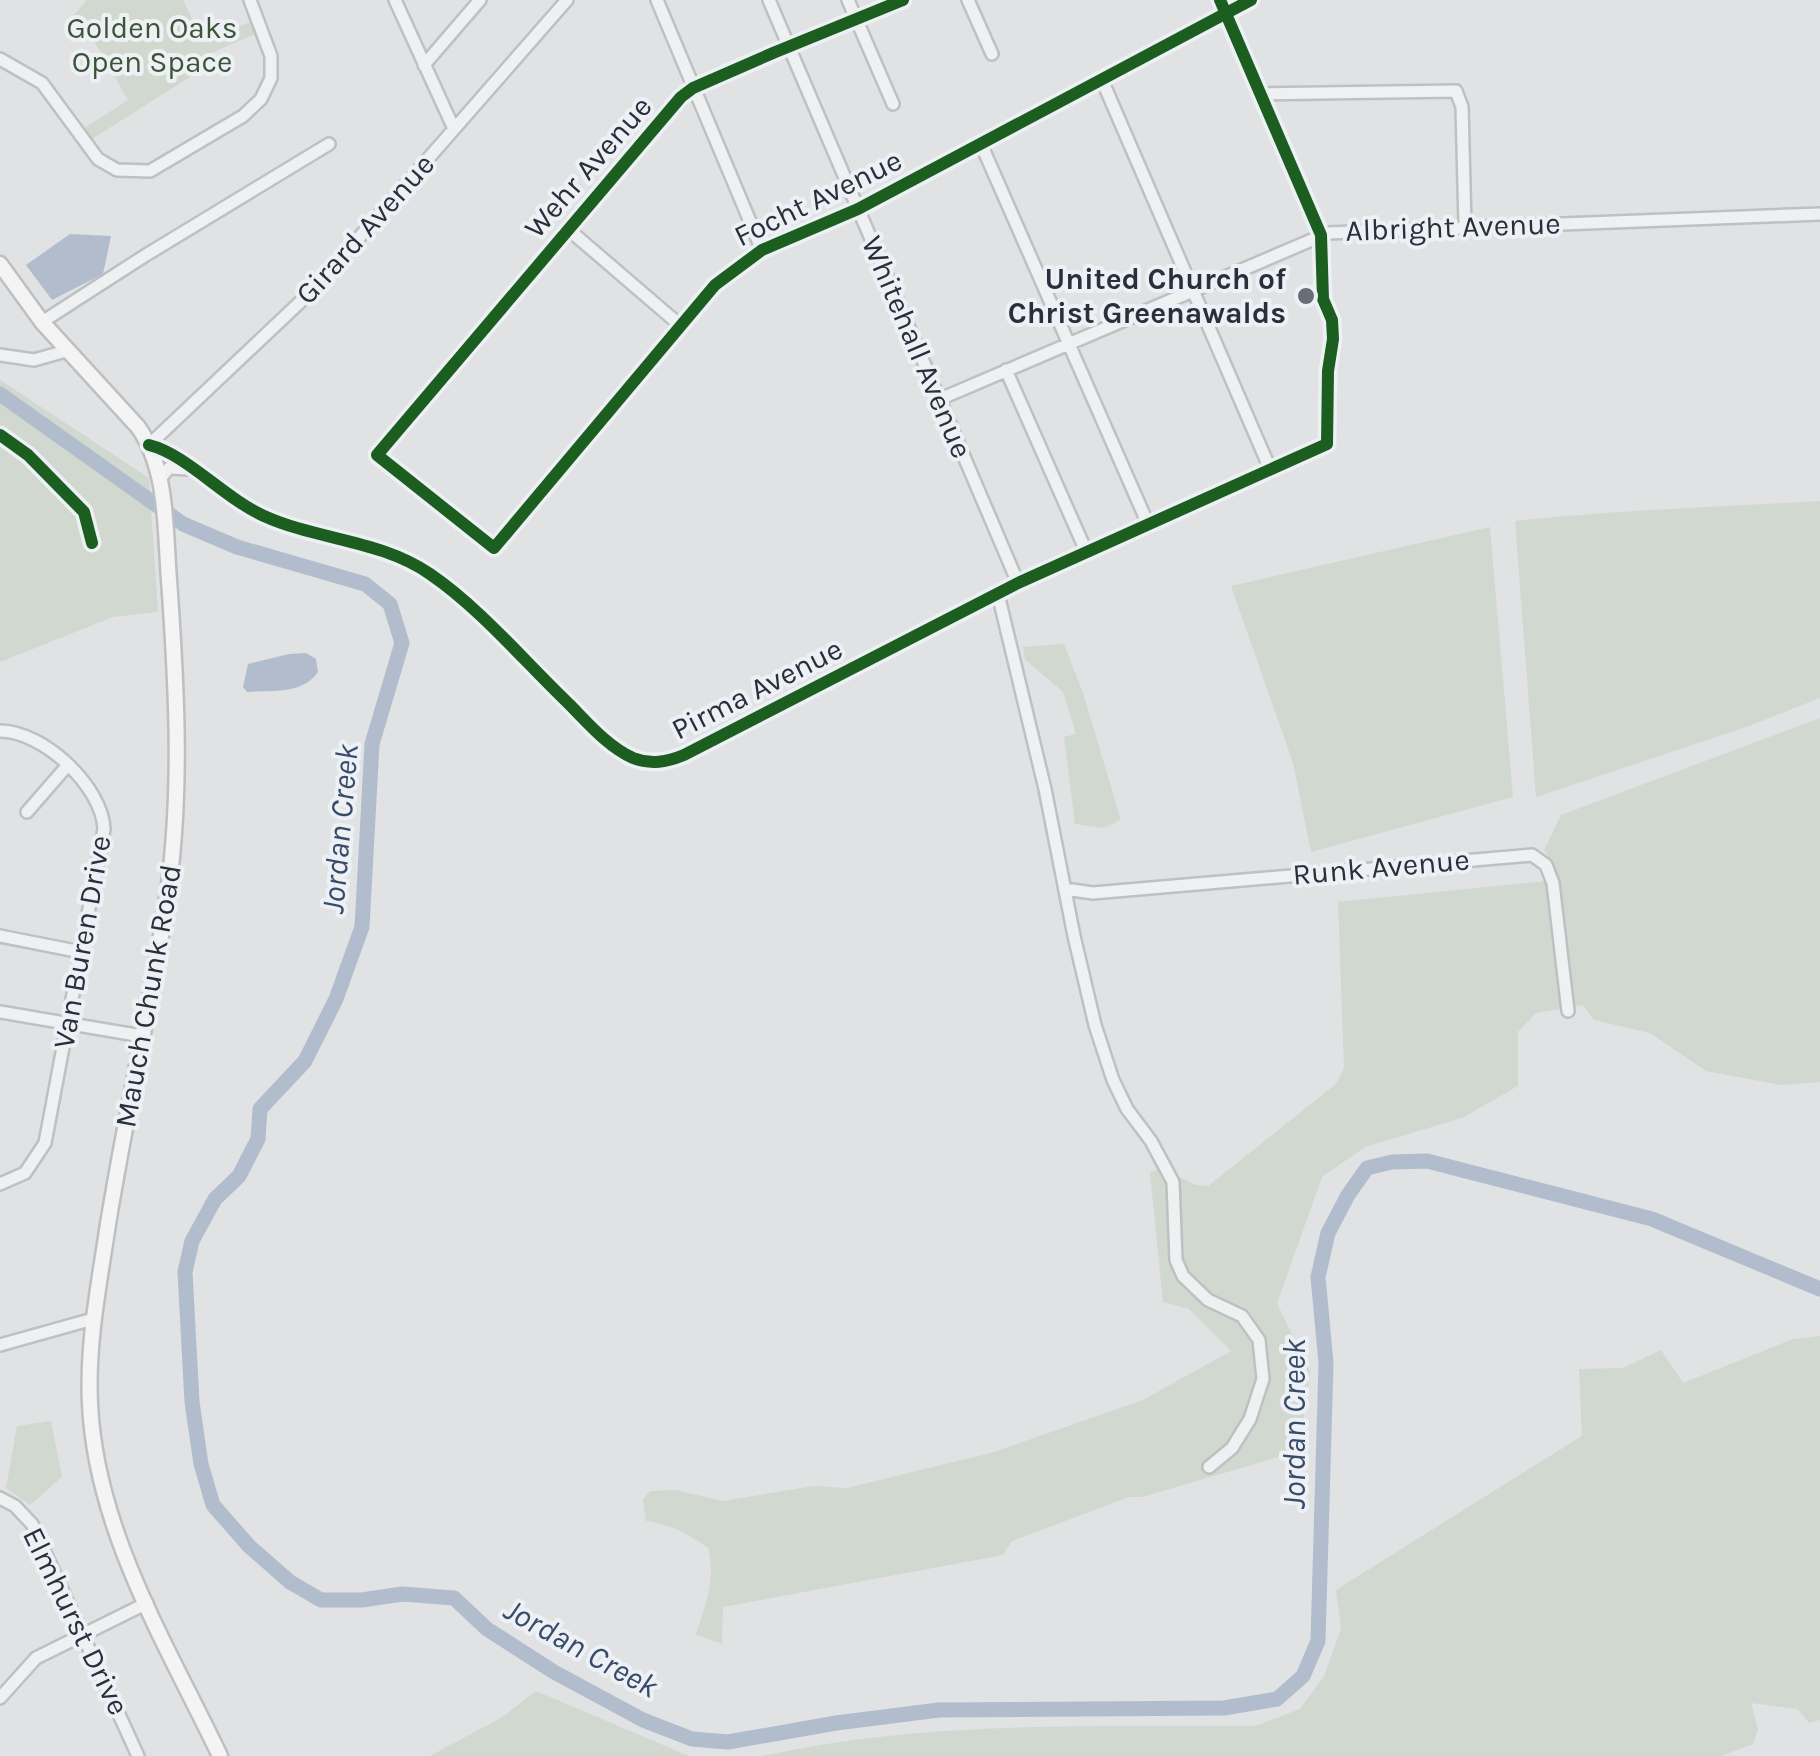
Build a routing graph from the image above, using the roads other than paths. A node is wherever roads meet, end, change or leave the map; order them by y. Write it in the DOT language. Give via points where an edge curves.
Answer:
graph roads {
  1 [pos="250,0"];
  2 [pos="394,0"];
  3 [pos="480,0"];
  4 [pos="566,0"];
  5 [pos="657,0"];
  6 [pos="769,0"];
  7 [pos="848,0"];
  8 [pos="903,0"];
  9 [pos="968,0"];
  10 [pos="1220,0"];
  11 [pos="1251,0"];
  12 [pos="1226,14"];
  13 [pos="856,20"];
  14 [pos="789,47"];
  15 [pos="992,54"];
  16 [pos="0,59"];
  17 [pos="424,65"];
  18 [pos="1102,80"];
  19 [pos="693,88"];
  20 [pos="1260,94"];
  21 [pos="893,104"];
  22 [pos="454,129"];
  23 [pos="330,144"];
  24 [pos="980,144"];
  25 [pos="858,209"];
  26 [pos="1820,214"];
  27 [pos="1465,226"];
  28 [pos="568,229"];
  29 [pos="1321,234"];
  30 [pos="762,250"];
  31 [pos="0,264"];
  32 [pos="1194,290"];
  33 [pos="42,322"];
  34 [pos="681,326"];
  35 [pos="1069,343"];
  36 [pos="66,351"];
  37 [pos="0,355"];
  38 [pos="1006,370"];
  39 [pos="940,399"];
  40 [pos="149,445"];
  41 [pos="190,469"];
  42 [pos="1272,470"];
  43 [pos="160,479"];
  44 [pos="1148,524"];
  45 [pos="494,548"];
  46 [pos="1086,552"];
  47 [pos="1018,583"];
  48 [pos="998,594"];
  49 [pos="0,731"];
  50 [pos="67,766"];
  51 [pos="27,812"];
  52 [pos="1065,890"];
  53 [pos="0,936"];
  54 [pos="81,952"];
  55 [pos="1568,1011"];
  56 [pos="0,1012"];
  57 [pos="68,1023"];
  58 [pos="142,1036"];
  59 [pos="0,1184"];
  60 [pos="93,1319"];
  61 [pos="0,1345"];
  62 [pos="1209,1468"];
  63 [pos="0,1498"];
  64 [pos="147,1602"];
  65 [pos="82,1634"];
  66 [pos="0,1698"];
  67 [pos="138,1756"];
  68 [pos="220,1756"];
  1 -- 16 [label="street" via="271,56 261,99 150,170 128,172 98,159 42,84"];
  2 -- 17 [label="street"];
  3 -- 17 [label="street"];
  4 -- 22 [label="street, Girard Avenue"];
  5 -- 19 [label="street"];
  6 -- 14 [label="street, Whitehall Avenue"];
  7 -- 13 [label="street"];
  8 -- 13 [label="street, Wehr Avenue"];
  9 -- 15 [label="street"];
  10 -- 12 [label="street"];
  11 -- 12 [label="street, Focht Avenue"];
  12 -- 18 [label="street, Focht Avenue"];
  12 -- 20 [label="street"];
  13 -- 14 [label="street, Wehr Avenue"];
  13 -- 21 [label="street"];
  14 -- 19 [label="street, Wehr Avenue"];
  14 -- 25 [label="street, Whitehall Avenue"];
  17 -- 22 [label="street"];
  18 -- 24 [label="street, Focht Avenue"];
  18 -- 32 [label="street"];
  19 -- 28 [label="street, Wehr Avenue"];
  19 -- 30 [label="street"];
  20 -- 27 [label="street" via="1459,94"];
  20 -- 29 [label="street"];
  22 -- 40 [label="street, Girard Avenue" via="314,288"];
  23 -- 33 [label="street"];
  24 -- 25 [label="street, Focht Avenue"];
  24 -- 35 [label="street"];
  25 -- 30 [label="street, Focht Avenue"];
  25 -- 39 [label="street, Whitehall Avenue"];
  26 -- 27 [label="street, Albright Avenue"];
  27 -- 29 [label="street, Albright Avenue"];
  28 -- 34 [label="street"];
  28 -- 45 [label="street, Wehr Avenue" via="376,455"];
  29 -- 32 [label="street, Albright Avenue"];
  29 -- 42 [label="street, Pirma Avenue" via="1333,339 1329,428 1324,448"];
  30 -- 34 [label="street, Focht Avenue" via="728,272"];
  31 -- 33 [label="main road, Mauch Chunk Road"];
  32 -- 35 [label="street, Albright Avenue"];
  32 -- 42 [label="street"];
  33 -- 36 [label="main road, Mauch Chunk Road"];
  34 -- 45 [label="street, Focht Avenue"];
  35 -- 38 [label="street, Albright Avenue"];
  35 -- 44 [label="street"];
  36 -- 37 [label="street" via="34,360"];
  36 -- 40 [label="main road, Mauch Chunk Road"];
  38 -- 39 [label="street, Albright Avenue"];
  38 -- 46 [label="street"];
  39 -- 47 [label="street, Whitehall Avenue"];
  40 -- 41 [label="street, Pirma Avenue" via="168,450"];
  40 -- 43 [label="main road, Mauch Chunk Road"];
  41 -- 43 [label="street" via="169,468"];
  41 -- 48 [label="street, Pirma Avenue" via="264,516 425,570 605,738 642,761 684,755"];
  42 -- 44 [label="street, Pirma Avenue"];
  43 -- 58 [label="main road, Mauch Chunk Road" via="178,735 175,830"];
  44 -- 46 [label="street, Pirma Avenue"];
  46 -- 47 [label="street, Pirma Avenue"];
  47 -- 48 [label="street, Pirma Avenue"];
  48 -- 52 [label="street"];
  49 -- 50 [label="street, Van Buren Drive" via="41,744"];
  50 -- 51 [label="street"];
  50 -- 54 [label="street, Van Buren Drive" via="96,794 104,818"];
  52 -- 55 [label="street, Runk Avenue" via="1093,893 1532,854 1546,864 1553,883"];
  52 -- 62 [label="street" via="1113,1080 1173,1182 1176,1260 1208,1300 1242,1316 1260,1340 1263,1379 1250,1419"];
  53 -- 54 [label="street"];
  54 -- 57 [label="street, Van Buren Drive"];
  56 -- 57 [label="street"];
  57 -- 58 [label="street"];
  57 -- 59 [label="street, Van Buren Drive" via="40,1154 25,1173"];
  58 -- 60 [label="main road, Mauch Chunk Road"];
  60 -- 61 [label="street"];
  60 -- 64 [label="main road, Mauch Chunk Road" via="89,1370 96,1458 117,1535"];
  63 -- 65 [label="street, Elmhurst Drive" via="32,1524"];
  64 -- 65 [label="street"];
  64 -- 68 [label="main road, Mauch Chunk Road"];
  65 -- 66 [label="street" via="36,1658"];
  65 -- 67 [label="street, Elmhurst Drive"];
}
